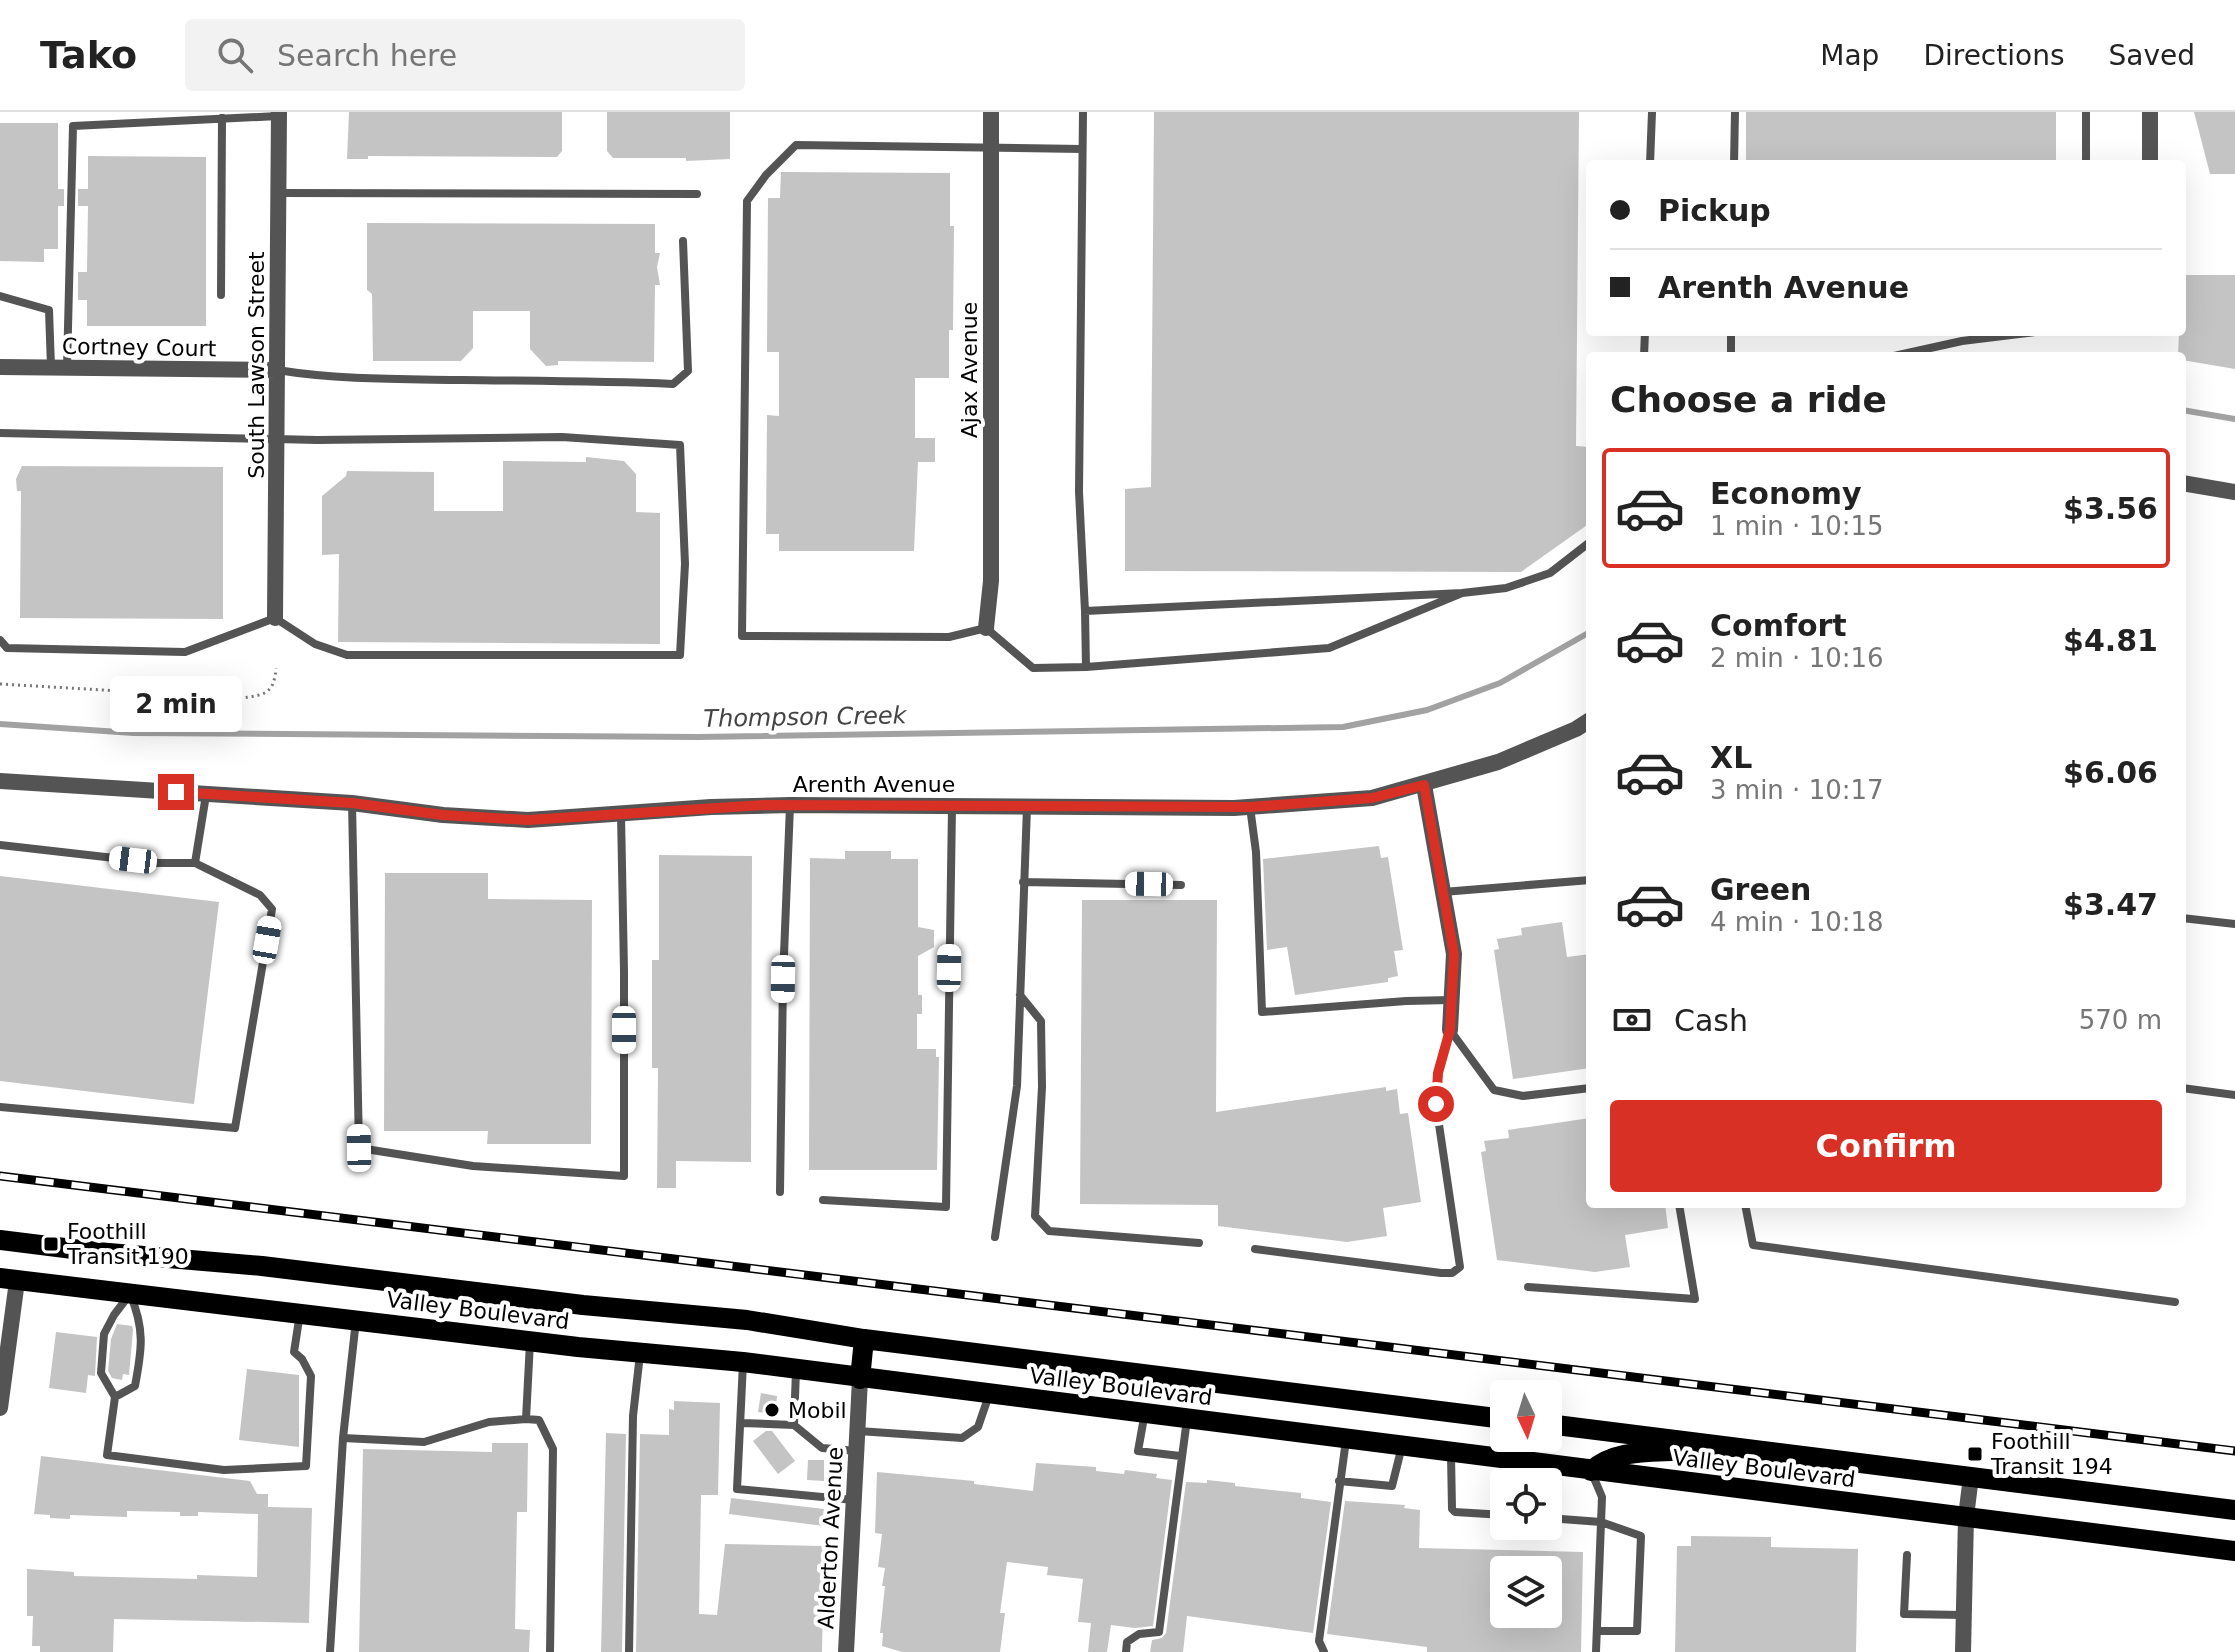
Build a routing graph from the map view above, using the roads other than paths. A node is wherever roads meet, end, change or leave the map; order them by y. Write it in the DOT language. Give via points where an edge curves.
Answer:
graph roads {
  1 [pos="991,112"];
  2 [pos="1083,112"];
  3 [pos="1652,112"];
  4 [pos="1735,112"];
  5 [pos="2086,112"];
  6 [pos="2150,112"];
  7 [pos="279,114"];
  8 [pos="222,118"];
  9 [pos="991,147"];
  10 [pos="1082,149"];
  11 [pos="1650,160"];
  12 [pos="1734,160"];
  13 [pos="2086,160"];
  14 [pos="2150,160"];
  15 [pos="278,193"];
  16 [pos="697,194"];
  17 [pos="683,241"];
  18 [pos="221,295"];
  19 [pos="0,296"];
  20 [pos="2003,336"];
  21 [pos="1912,352"];
  22 [pos="0,367"];
  23 [pos="59,368"];
  24 [pos="277,370"];
  25 [pos="0,433"];
  26 [pos="278,437"];
  27 [pos="2186,484"];
  28 [pos="2235,492"];
  29 [pos="1586,545"];
  30 [pos="1462,593"];
  31 [pos="1085,611"];
  32 [pos="275,618"];
  33 [pos="986,628"];
  34 [pos="0,640"];
  35 [pos="1086,667"];
  36 [pos="1586,723"];
  37 [pos="0,781"];
  38 [pos="1424,785"];
  39 [pos="206,794"];
  40 [pos="352,803"];
  41 [pos="790,805"];
  42 [pos="952,806"];
  43 [pos="1027,807"];
  44 [pos="1250,807"];
  45 [pos="621,813"];
  46 [pos="0,845"];
  47 [pos="195,863"];
  48 [pos="1586,880"];
  49 [pos="1023,882"];
  50 [pos="1181,885"];
  51 [pos="1442,892"];
  52 [pos="2186,918"];
  53 [pos="2235,924"];
  54 [pos="1020,995"];
  55 [pos="1453,1000"];
  56 [pos="1450,1030"];
  57 [pos="1586,1088"];
  58 [pos="2186,1089"];
  59 [pos="2235,1095"];
  60 [pos="0,1107"];
  61 [pos="780,1192"];
  62 [pos="823,1200"];
  63 [pos="1680,1208"];
  64 [pos="1746,1208"];
  65 [pos="995,1237"];
  66 [pos="0,1240"];
  67 [pos="23,1243"];
  68 [pos="1199,1243"];
  69 [pos="1255,1249"];
  70 [pos="8,1279"];
  71 [pos="1528,1287"];
  72 [pos="130,1294"];
  73 [pos="2175,1302"];
  74 [pos="300,1313"];
  75 [pos="356,1319"];
  76 [pos="4,1333"];
  77 [pos="864,1339"];
  78 [pos="530,1341"];
  79 [pos="640,1353"];
  80 [pos="743,1362"];
  81 [pos="796,1370"];
  82 [pos="860,1379"];
  83 [pos="989,1394"];
  84 [pos="115,1397"];
  85 [pos="0,1408"];
  86 [pos="1145,1411"];
  87 [pos="1490,1417"];
  88 [pos="1187,1418"];
  89 [pos="526,1419"];
  90 [pos="742,1423"];
  91 [pos="794,1425"];
  92 [pos="1562,1426"];
  93 [pos="858,1431"];
  94 [pos="343,1438"];
  95 [pos="1346,1438"];
  96 [pos="1402,1446"];
  97 [pos="1735,1447"];
  98 [pos="857,1451"];
  99 [pos="1451,1454"];
  100 [pos="1180,1456"];
  101 [pos="1591,1471"];
  102 [pos="1971,1476"];
  103 [pos="1339,1481"];
  104 [pos="854,1500"];
  105 [pos="2235,1510"];
  106 [pos="1490,1514"];
  107 [pos="1966,1517"];
  108 [pos="1562,1519"];
  109 [pos="1601,1522"];
  110 [pos="2235,1551"];
  111 [pos="1907,1555"];
  112 [pos="1964,1615"];
  113 [pos="1597,1631"];
  114 [pos="330,1652"];
  115 [pos="550,1652"];
  116 [pos="629,1652"];
  117 [pos="846,1652"];
  118 [pos="1126,1652"];
  119 [pos="1324,1652"];
  120 [pos="1596,1652"];
  121 [pos="1963,1652"];
  1 -- 9 [label="street, Ajax Avenue"];
  2 -- 10 [label="lane"];
  3 -- 11 [label="lane"];
  4 -- 12 [label="lane"];
  5 -- 13 [label="lane"];
  6 -- 14 [label="street"];
  7 -- 8 [label="lane"];
  7 -- 15 [label="street, South Lawson Street"];
  8 -- 18 [label="lane"];
  8 -- 23 [label="lane" via="73,126"];
  9 -- 10 [label="lane"];
  9 -- 33 [label="street, Ajax Avenue" via="991,581"];
  9 -- 33 [label="lane" via="796,145 747,201 742,636 949,637"];
  10 -- 31 [label="lane" via="1079,492"];
  15 -- 16 [label="lane"];
  15 -- 24 [label="street, South Lawson Street"];
  17 -- 24 [label="lane" via="688,371 673,384 373,379"];
  19 -- 23 [label="lane" via="49,310"];
  20 -- 21 [label="lane"];
  22 -- 23 [label="street, Cortney Court"];
  23 -- 24 [label="street, Cortney Court"];
  24 -- 26 [label="street, South Lawson Street"];
  25 -- 26 [label="lane"];
  26 -- 32 [label="street, South Lawson Street"];
  26 -- 32 [label="lane" via="562,437 680,445 685,564 680,655 347,655 315,644"];
  27 -- 28 [label="street"];
  29 -- 30 [label="lane" via="1550,573 1506,588"];
  30 -- 31 [label="lane"];
  30 -- 35 [label="lane" via="1329,648"];
  31 -- 35 [label="lane"];
  32 -- 34 [label="lane" via="185,652 7,648"];
  33 -- 35 [label="lane" via="1033,668"];
  36 -- 38 [label="street, Arenth Avenue" via="1498,762"];
  37 -- 39 [label="street, Arenth Avenue"];
  38 -- 44 [label="street, Arenth Avenue" via="1372,798"];
  38 -- 51 [label="street"];
  39 -- 40 [label="street, Arenth Avenue"];
  39 -- 47 [label="lane"];
  40 -- 45 [label="street, Arenth Avenue" via="528,820"];
  40 -- 45 [label="lane" via="359,1148 473,1166 624,1176"];
  41 -- 42 [label="street, Arenth Avenue"];
  41 -- 45 [label="street, Arenth Avenue"];
  41 -- 61 [label="lane"];
  42 -- 43 [label="street, Arenth Avenue"];
  42 -- 62 [label="lane" via="946,1207"];
  43 -- 44 [label="street, Arenth Avenue"];
  43 -- 49 [label="lane"];
  44 -- 55 [label="lane" via="1262,1012"];
  46 -- 47 [label="lane"];
  47 -- 60 [label="lane" via="260,895 272,909 235,1128"];
  48 -- 51 [label="lane"];
  49 -- 50 [label="lane"];
  49 -- 54 [label="lane"];
  51 -- 55 [label="street" via="1454,954"];
  52 -- 53 [label="lane"];
  54 -- 65 [label="lane" via="1017,1086"];
  54 -- 68 [label="lane" via="1041,1021 1035,1216 1049,1231"];
  55 -- 56 [label="street"];
  56 -- 57 [label="lane" via="1494,1090 1523,1096"];
  56 -- 69 [label="lane" via="1436,1104 1460,1267 1441,1273"];
  58 -- 59 [label="lane"];
  63 -- 71 [label="lane" via="1695,1299"];
  64 -- 73 [label="lane" via="1753,1245"];
  66 -- 67 [label="main road, Valley Boulevard"];
  67 -- 70 [label="main road"];
  67 -- 77 [label="main road, Valley Boulevard" via="747,1320"];
  70 -- 72 [label="main road, Valley Boulevard"];
  70 -- 76 [label="street"];
  72 -- 74 [label="main road, Valley Boulevard"];
  72 -- 84 [label="lane" via="104,1334 101,1373"];
  72 -- 84 [label="lane" via="143,1346 135,1386"];
  74 -- 75 [label="main road, Valley Boulevard"];
  74 -- 84 [label="lane" via="294,1352 311,1376 306,1466 224,1470 107,1455"];
  75 -- 78 [label="main road, Valley Boulevard"];
  75 -- 94 [label="lane"];
  76 -- 85 [label="street"];
  77 -- 82 [label="main road"];
  77 -- 87 [label="main road, Valley Boulevard"];
  78 -- 79 [label="main road, Valley Boulevard"];
  78 -- 89 [label="lane"];
  79 -- 80 [label="main road, Valley Boulevard"];
  79 -- 116 [label="lane" via="633,1416"];
  80 -- 81 [label="main road, Valley Boulevard"];
  80 -- 90 [label="lane"];
  81 -- 82 [label="main road, Valley Boulevard"];
  81 -- 91 [label="lane"];
  82 -- 83 [label="main road, Valley Boulevard"];
  82 -- 93 [label="street, Alderton Avenue"];
  83 -- 86 [label="main road, Valley Boulevard"];
  83 -- 93 [label="lane" via="978,1427 962,1438"];
  86 -- 88 [label="main road, Valley Boulevard"];
  86 -- 100 [label="lane" via="1138,1451"];
  88 -- 95 [label="main road, Valley Boulevard"];
  88 -- 100 [label="lane"];
  89 -- 94 [label="lane" via="489,1422 424,1442"];
  89 -- 115 [label="lane" via="539,1420 553,1449"];
  90 -- 91 [label="lane"];
  90 -- 104 [label="lane" via="737,1489"];
  91 -- 98 [label="lane" via="822,1448"];
  92 -- 97 [label="main road, Valley Boulevard"];
  93 -- 98 [label="street, Alderton Avenue"];
  94 -- 114 [label="lane"];
  95 -- 96 [label="main road, Valley Boulevard"];
  95 -- 103 [label="lane"];
  96 -- 99 [label="main road, Valley Boulevard"];
  96 -- 103 [label="lane" via="1392,1486"];
  97 -- 101 [label="main road" via="1622,1455 1603,1459"];
  97 -- 102 [label="main road, Valley Boulevard"];
  98 -- 104 [label="street, Alderton Avenue"];
  99 -- 101 [label="main road, Valley Boulevard"];
  99 -- 106 [label="lane" via="1452,1509"];
  100 -- 118 [label="lane" via="1159,1632 1139,1634 1127,1642"];
  101 -- 107 [label="main road, Valley Boulevard"];
  101 -- 109 [label="lane" via="1602,1497"];
  102 -- 105 [label="main road, Valley Boulevard"];
  102 -- 107 [label="street"];
  103 -- 119 [label="lane" via="1319,1641"];
  104 -- 117 [label="street, Alderton Avenue"];
  107 -- 110 [label="main road, Valley Boulevard"];
  107 -- 112 [label="street"];
  108 -- 109 [label="lane"];
  109 -- 113 [label="lane"];
  109 -- 113 [label="lane" via="1641,1536 1637,1631"];
  111 -- 112 [label="lane" via="1904,1614"];
  112 -- 121 [label="street"];
  113 -- 120 [label="lane"];
}
